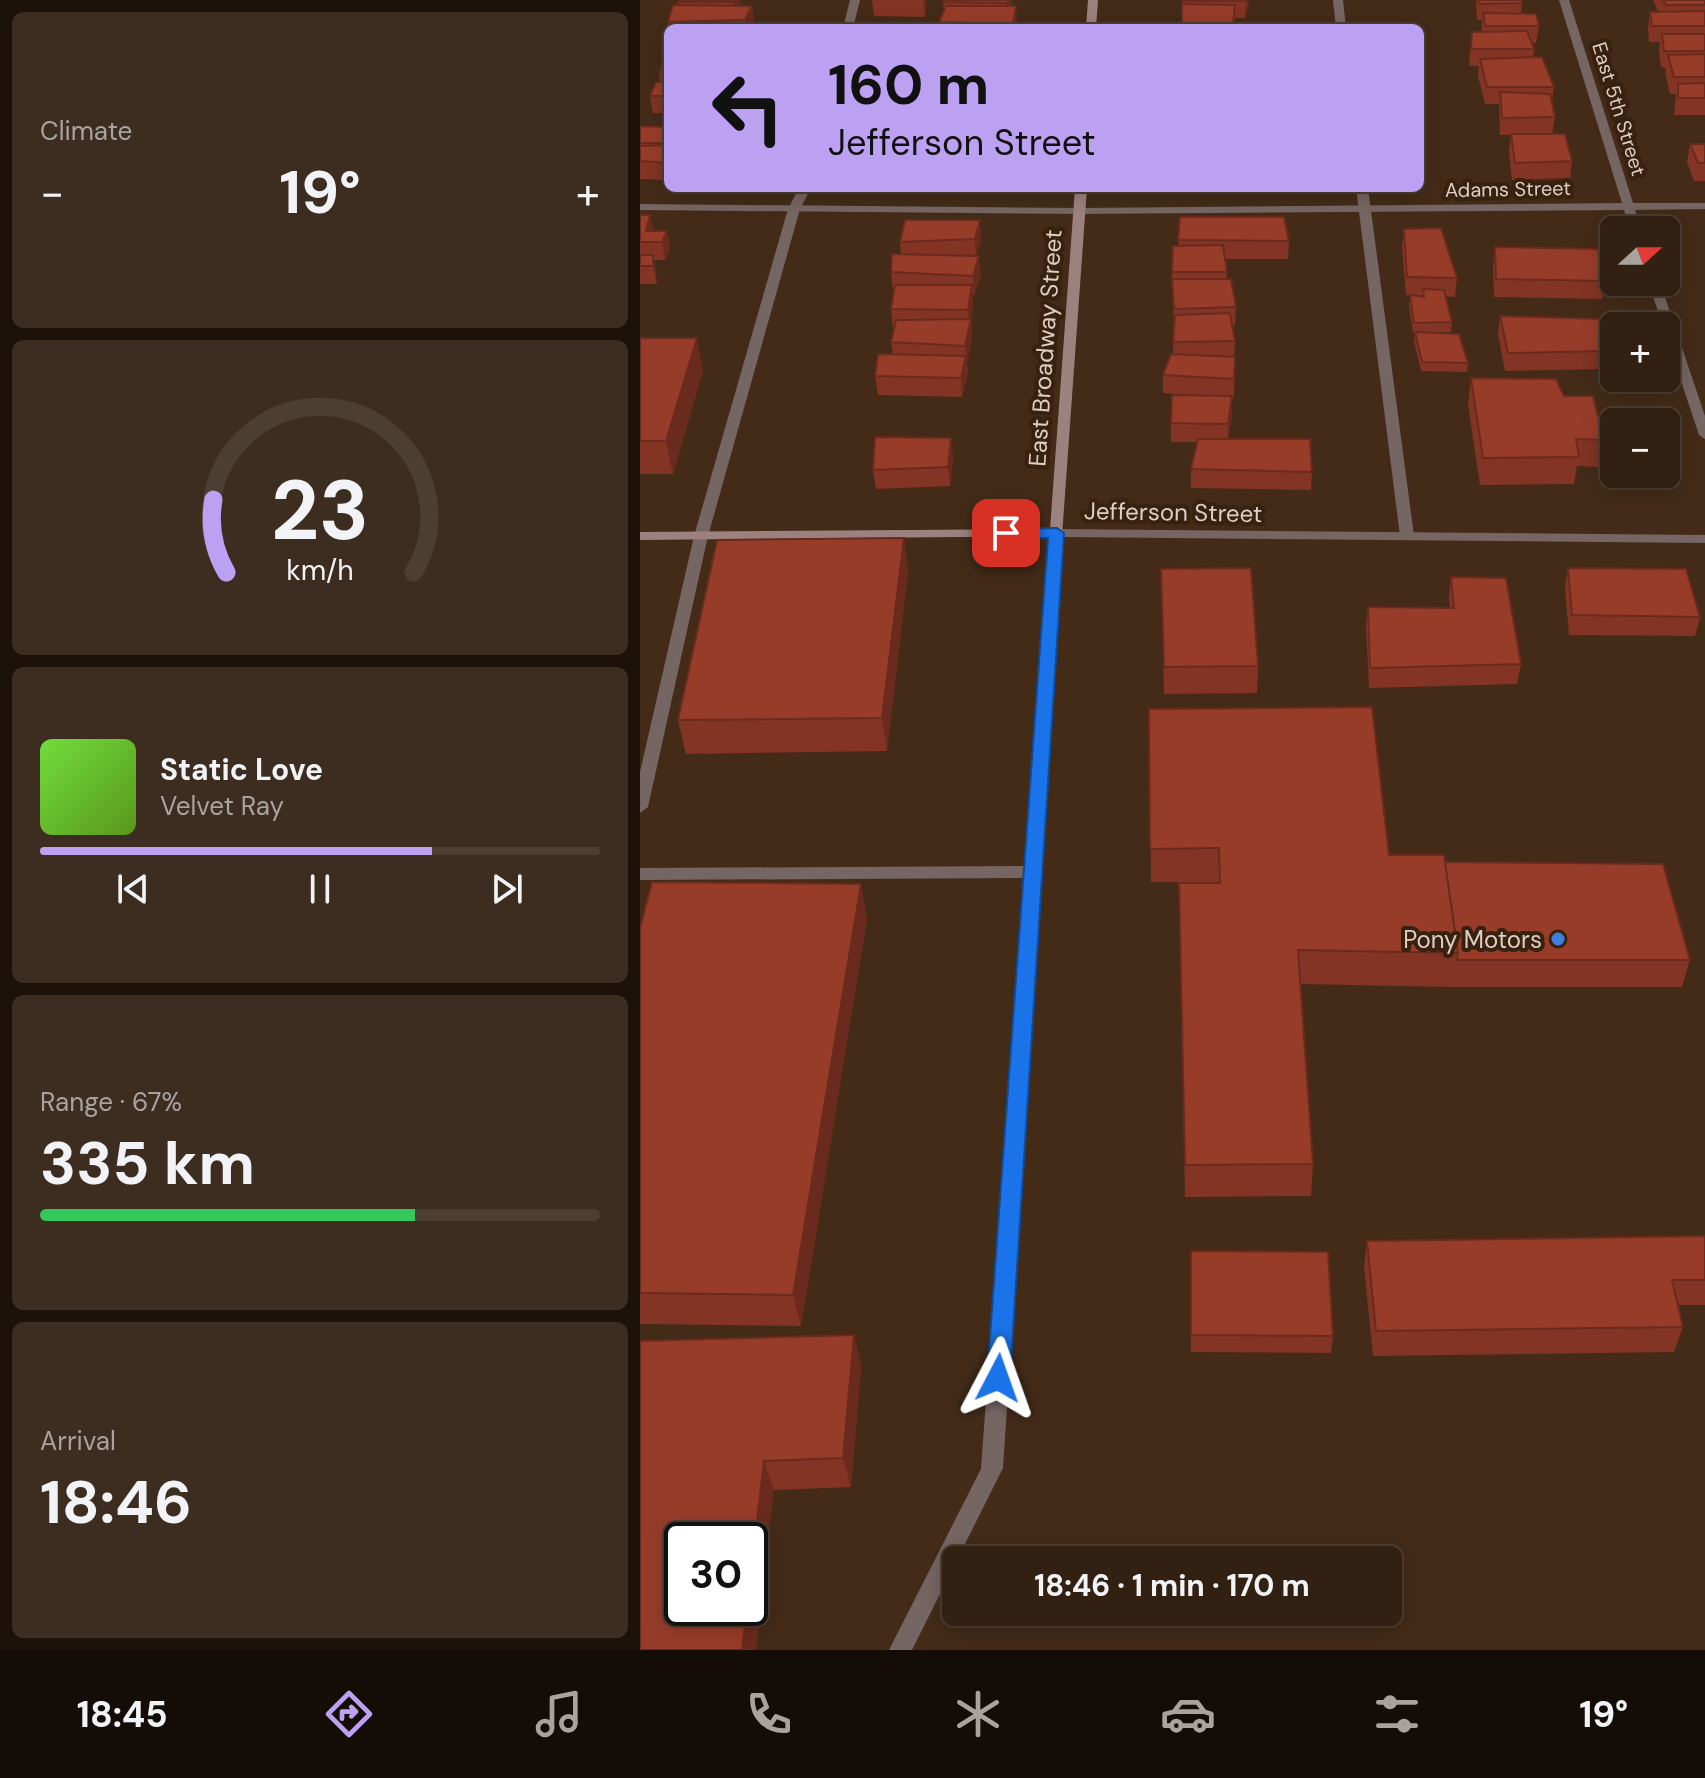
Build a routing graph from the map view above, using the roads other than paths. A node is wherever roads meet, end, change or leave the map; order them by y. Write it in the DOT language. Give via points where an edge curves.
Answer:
graph roads {
  1 [pos="855,0"];
  2 [pos="1093,0"];
  3 [pos="1338,0"];
  4 [pos="1564,0"];
  5 [pos="849,24"];
  6 [pos="1091,24"];
  7 [pos="1341,24"];
  8 [pos="803,192"];
  9 [pos="1081,192"];
  10 [pos="1363,192"];
  11 [pos="1628,205"];
  12 [pos="1705,206"];
  13 [pos="640,207"];
  14 [pos="1365,208"];
  15 [pos="794,209"];
  16 [pos="1079,211"];
  17 [pos="1632,216"];
  18 [pos="1659,296"];
  19 [pos="1705,435"];
  20 [pos="1057,533"];
  21 [pos="640,536"];
  22 [pos="701,536"];
  23 [pos="1407,536"];
  24 [pos="1705,539"];
  25 [pos="640,807"];
  26 [pos="1033,872"];
  27 [pos="640,874"];
  28 [pos="900,1650"];
  1 -- 5 [label="street"];
  2 -- 6 [label="street"];
  3 -- 7 [label="street"];
  4 -- 11 [label="street, East 5th Street"];
  8 -- 15 [label="street"];
  9 -- 16 [label="street, East Broadway Street"];
  10 -- 14 [label="street"];
  11 -- 12 [label="street, Adams Street"];
  11 -- 14 [label="street, Adams Street"];
  11 -- 17 [label="street, East 5th Street"];
  13 -- 15 [label="street, Adams Street"];
  14 -- 16 [label="street, Adams Street"];
  14 -- 23 [label="street"];
  15 -- 16 [label="street, Adams Street"];
  15 -- 22 [label="street"];
  16 -- 20 [label="street, East Broadway Street"];
  18 -- 19 [label="street"];
  20 -- 22 [label="street, Jefferson Street"];
  20 -- 23 [label="street, Jefferson Street"];
  20 -- 26 [label="street, East Broadway Street"];
  21 -- 22 [label="street, Jefferson Street"];
  22 -- 25 [label="street"];
  23 -- 24 [label="street, Jefferson Street"];
  26 -- 27 [label="street"];
  26 -- 28 [label="street, East Broadway Street" via="992,1468"];
}
